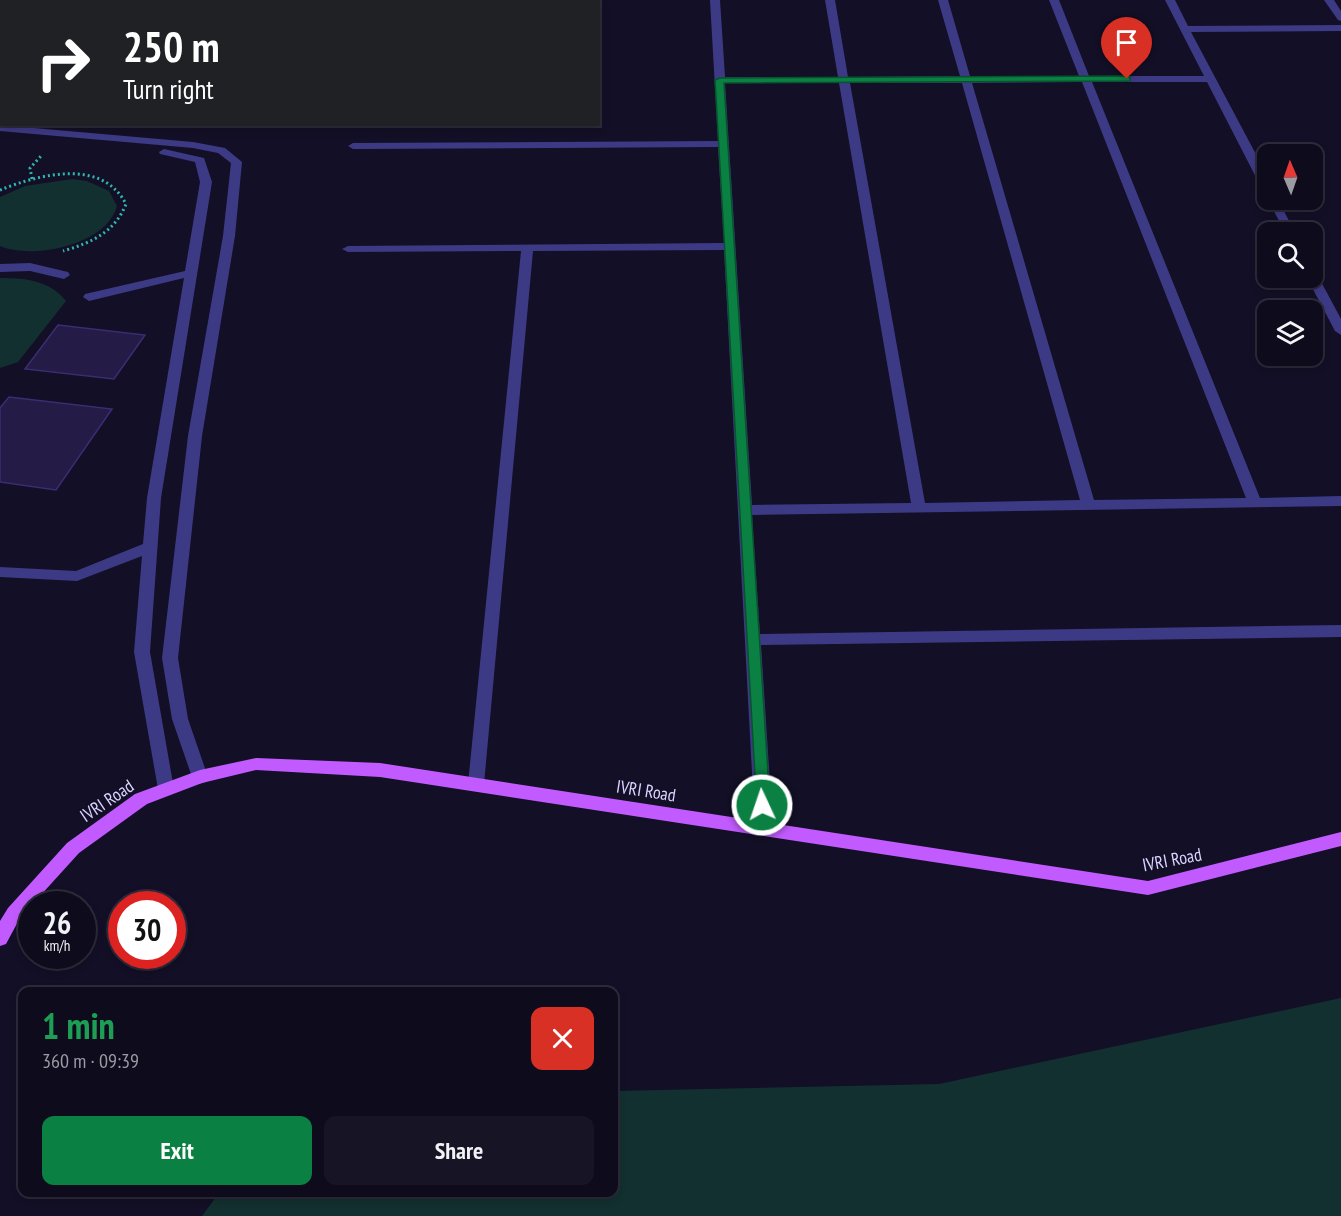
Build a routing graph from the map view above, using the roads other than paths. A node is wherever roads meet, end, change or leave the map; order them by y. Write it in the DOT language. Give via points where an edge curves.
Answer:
graph roads {
  1 [pos="715,0"];
  2 [pos="830,0"];
  3 [pos="943,0"];
  4 [pos="1054,0"];
  5 [pos="1170,0"];
  6 [pos="1329,0"];
  7 [pos="1341,18"];
  8 [pos="1341,28"];
  9 [pos="1185,29"];
  10 [pos="966,79"];
  11 [pos="1086,79"];
  12 [pos="1211,79"];
  13 [pos="720,80"];
  14 [pos="844,80"];
  15 [pos="0,128"];
  16 [pos="0,139"];
  17 [pos="723,144"];
  18 [pos="353,146"];
  19 [pos="1257,168"];
  20 [pos="729,246"];
  21 [pos="527,248"];
  22 [pos="348,249"];
  23 [pos="0,268"];
  24 [pos="192,273"];
  25 [pos="64,275"];
  26 [pos="1318,288"];
  27 [pos="89,297"];
  28 [pos="1341,331"];
  29 [pos="1341,501"];
  30 [pos="1255,503"];
  31 [pos="1088,505"];
  32 [pos="919,508"];
  33 [pos="745,510"];
  34 [pos="150,547"];
  35 [pos="0,572"];
  36 [pos="1341,631"];
  37 [pos="753,640"];
  38 [pos="200,777"];
  39 [pos="476,784"];
  40 [pos="166,789"];
  41 [pos="764,829"];
  42 [pos="1341,839"];
  43 [pos="0,938"];
  1 -- 13 [label="street"];
  2 -- 14 [label="street"];
  3 -- 10 [label="street"];
  4 -- 11 [label="street"];
  5 -- 9 [label="street"];
  6 -- 7 [label="street"];
  8 -- 9 [label="street"];
  9 -- 12 [label="street"];
  10 -- 11 [label="street"];
  10 -- 14 [label="street"];
  10 -- 31 [label="street"];
  11 -- 12 [label="street"];
  11 -- 30 [label="street"];
  12 -- 19 [label="street"];
  13 -- 14 [label="street"];
  13 -- 17 [label="street"];
  14 -- 32 [label="street"];
  15 -- 38 [label="street" via="193,145 220,150 237,162 229,236 195,436 170,658 180,719"];
  16 -- 24 [label="street" via="175,153 200,160 206,182"];
  17 -- 18 [label="street"];
  17 -- 20 [label="street"];
  20 -- 21 [label="street"];
  20 -- 33 [label="street"];
  21 -- 22 [label="street"];
  21 -- 39 [label="street"];
  23 -- 25 [label="street" via="30,267"];
  24 -- 27 [label="street"];
  24 -- 34 [label="street" via="154,498"];
  26 -- 28 [label="street"];
  29 -- 30 [label="street"];
  30 -- 31 [label="street"];
  31 -- 32 [label="street"];
  32 -- 33 [label="street"];
  33 -- 37 [label="street"];
  34 -- 35 [label="street" via="77,576"];
  34 -- 40 [label="street" via="142,652"];
  36 -- 37 [label="street"];
  37 -- 41 [label="street"];
  38 -- 39 [label="main road, IVRI Road" via="256,764 380,770"];
  38 -- 40 [label="main road, IVRI Road"];
  39 -- 41 [label="main road, IVRI Road"];
  40 -- 43 [label="main road, IVRI Road" via="141,799 73,848 14,913"];
  41 -- 42 [label="main road, IVRI Road" via="1148,888"];
}
